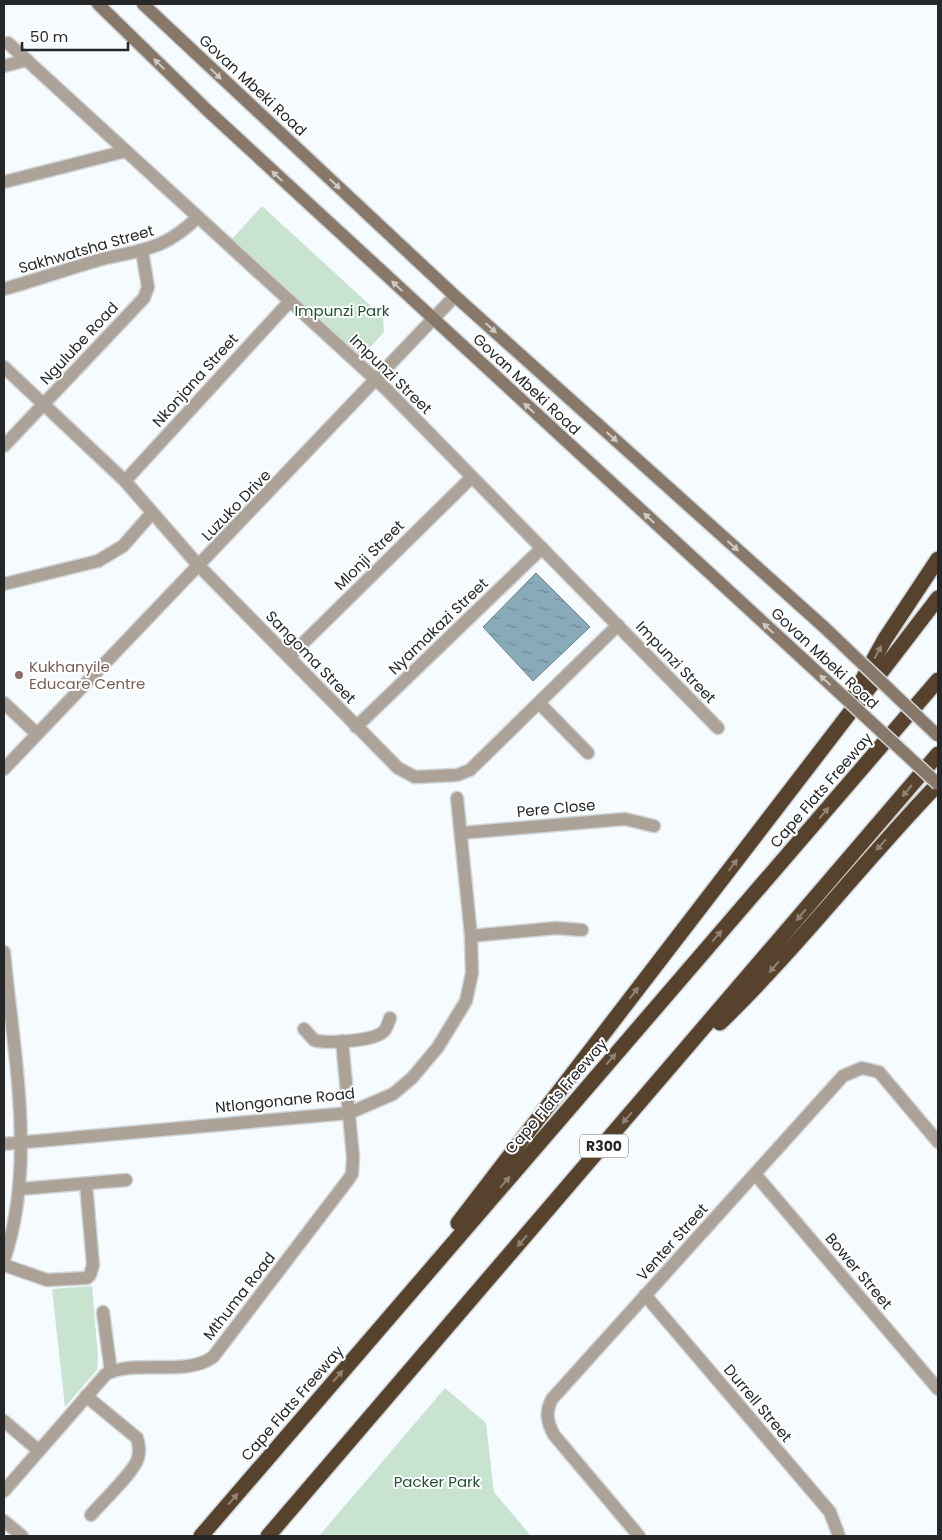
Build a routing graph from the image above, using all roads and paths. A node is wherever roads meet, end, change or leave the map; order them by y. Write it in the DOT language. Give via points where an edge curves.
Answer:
graph roads {
  1 [pos="98,4"];
  2 [pos="143,4"];
  3 [pos="8,43"];
  4 [pos="27,60"];
  5 [pos="4,66"];
  6 [pos="126,151"];
  7 [pos="4,182"];
  8 [pos="198,217"];
  9 [pos="142,251"];
  10 [pos="4,289"];
  11 [pos="455,296"];
  12 [pos="290,301"];
  13 [pos="432,319"];
  14 [pos="4,367"];
  15 [pos="376,380"];
  16 [pos="43,404"];
  17 [pos="4,446"];
  18 [pos="472,477"];
  19 [pos="125,481"];
  20 [pos="152,513"];
  21 [pos="542,548"];
  22 [pos="938,560"];
  23 [pos="200,566"];
  24 [pos="4,584"];
  25 [pos="938,598"];
  26 [pos="618,625"];
  27 [pos="288,657"];
  28 [pos="938,680"];
  29 [pos="539,702"];
  30 [pos="4,703"];
  31 [pos="356,727"];
  32 [pos="718,728"];
  33 [pos="36,733"];
  34 [pos="938,736"];
  35 [pos="829,740"];
  36 [pos="588,753"];
  37 [pos="938,754"];
  38 [pos="4,769"];
  39 [pos="938,784"];
  40 [pos="457,798"];
  41 [pos="654,826"];
  42 [pos="461,833"];
  43 [pos="582,930"];
  44 [pos="471,936"];
  45 [pos="4,952"];
  46 [pos="390,1018"];
  47 [pos="304,1029"];
  48 [pos="342,1041"];
  49 [pos="650,1091"];
  50 [pos="350,1113"];
  51 [pos="22,1142"];
  52 [pos="938,1142"];
  53 [pos="4,1144"];
  54 [pos="755,1174"];
  55 [pos="126,1180"];
  56 [pos="86,1184"];
  57 [pos="20,1189"];
  58 [pos="4,1260"];
  59 [pos="4,1265"];
  60 [pos="416,1286"];
  61 [pos="645,1295"];
  62 [pos="103,1312"];
  63 [pos="111,1372"];
  64 [pos="938,1389"];
  65 [pos="86,1396"];
  66 [pos="4,1421"];
  67 [pos="38,1450"];
  68 [pos="4,1492"];
  69 [pos="91,1515"];
  70 [pos="4,1521"];
  71 [pos="22,1536"];
  72 [pos="201,1536"];
  73 [pos="268,1536"];
  74 [pos="639,1536"];
  75 [pos="839,1536"];
  13 -- 1 [label="main road, Govan Mbeki Road, one-way"];
  2 -- 11 [label="main road, Govan Mbeki Road, one-way"];
  3 -- 4 [label="street, Impunzi Street"];
  4 -- 5 [label="street"];
  4 -- 6 [label="street, Impunzi Street"];
  6 -- 7 [label="street"];
  6 -- 8 [label="street, Impunzi Street"];
  8 -- 9 [label="street, Sakhwatsha Street" via="171,240"];
  8 -- 12 [label="street, Impunzi Street"];
  9 -- 10 [label="street, Sakhwatsha Street"];
  9 -- 16 [label="street, Ngulube Road" via="148,286 144,298"];
  11 -- 13 [label="street, Luzuko Drive"];
  11 -- 34 [label="main road, Govan Mbeki Road, one-way, bridge" via="824,628"];
  12 -- 15 [label="street, Impunzi Street"];
  12 -- 19 [label="street, Nkonjana Street"];
  13 -- 15 [label="street, Luzuko Drive"];
  39 -- 13 [label="main road, Govan Mbeki Road, one-way, bridge"];
  14 -- 16 [label="street, Sangoma Street"];
  15 -- 18 [label="street, Impunzi Street"];
  15 -- 23 [label="street, Luzuko Drive"];
  16 -- 17 [label="street, Ngulube Road"];
  16 -- 19 [label="street, Sangoma Street"];
  18 -- 21 [label="street, Impunzi Street"];
  18 -- 27 [label="street, Mlonji Street"];
  19 -- 20 [label="street, Sangoma Street"];
  20 -- 23 [label="street, Sangoma Street"];
  20 -- 24 [label="street" via="123,546 98,561"];
  21 -- 26 [label="street, Impunzi Street"];
  21 -- 31 [label="street, Nyamakazi Street"];
  35 -- 22 [label="highway, one-way" via="885,639"];
  23 -- 27 [label="street, Sangoma Street"];
  23 -- 33 [label="street, Luzuko Drive"];
  25 -- 35 [label="highway"];
  26 -- 29 [label="street, Sangoma Street"];
  26 -- 32 [label="street, Impunzi Street"];
  27 -- 31 [label="street, Sangoma Street"];
  60 -- 28 [label="highway, Cape Flats Freeway, one-way"];
  29 -- 31 [label="street, Sangoma Street" via="470,770 457,775 407,775"];
  29 -- 36 [label="street"];
  30 -- 33 [label="street"];
  33 -- 38 [label="street, Luzuko Drive"];
  60 -- 35 [label="highway, one-way" via="466,1212"];
  37 -- 49 [label="highway, R300, one-way"];
  39 -- 49 [label="highway, one-way" via="754,989"];
  40 -- 42 [label="street, Ntlongonane Road"];
  41 -- 42 [label="street, Pere Close" via="625,819"];
  42 -- 44 [label="street, Ntlongonane Road"];
  43 -- 44 [label="street" via="556,928"];
  44 -- 50 [label="street, Ntlongonane Road" via="471,987 458,1018 412,1078 393,1094"];
  45 -- 51 [label="street"];
  46 -- 48 [label="street" via="386,1030 376,1037"];
  47 -- 48 [label="street" via="314,1040"];
  48 -- 50 [label="street, Mthuma Road"];
  49 -- 73 [label="highway, R300, one-way"];
  50 -- 51 [label="street, Ntlongonane Road"];
  50 -- 63 [label="street, Mthuma Road" via="352,1174 213,1357 190,1365"];
  51 -- 53 [label="street, Ntlongonane Road"];
  51 -- 57 [label="street"];
  52 -- 54 [label="street, Venter Street" via="879,1072 862,1068 843,1076"];
  54 -- 61 [label="street, Venter Street"];
  54 -- 64 [label="street, Bower Street"];
  55 -- 56 [label="street"];
  56 -- 57 [label="street"];
  56 -- 59 [label="street" via="93,1265 87,1278 47,1280"];
  57 -- 58 [label="street"];
  72 -- 60 [label="highway, Cape Flats Freeway, one-way"];
  61 -- 74 [label="street, Venter Street" via="552,1399 547,1416 554,1435"];
  61 -- 75 [label="street, Durrell Street" via="830,1512"];
  62 -- 63 [label="street"];
  63 -- 65 [label="street" via="100,1379"];
  65 -- 67 [label="street"];
  65 -- 69 [label="street" via="137,1438 139,1446 133,1468"];
  66 -- 67 [label="street"];
  67 -- 68 [label="street"];
  70 -- 71 [label="street"];
}
